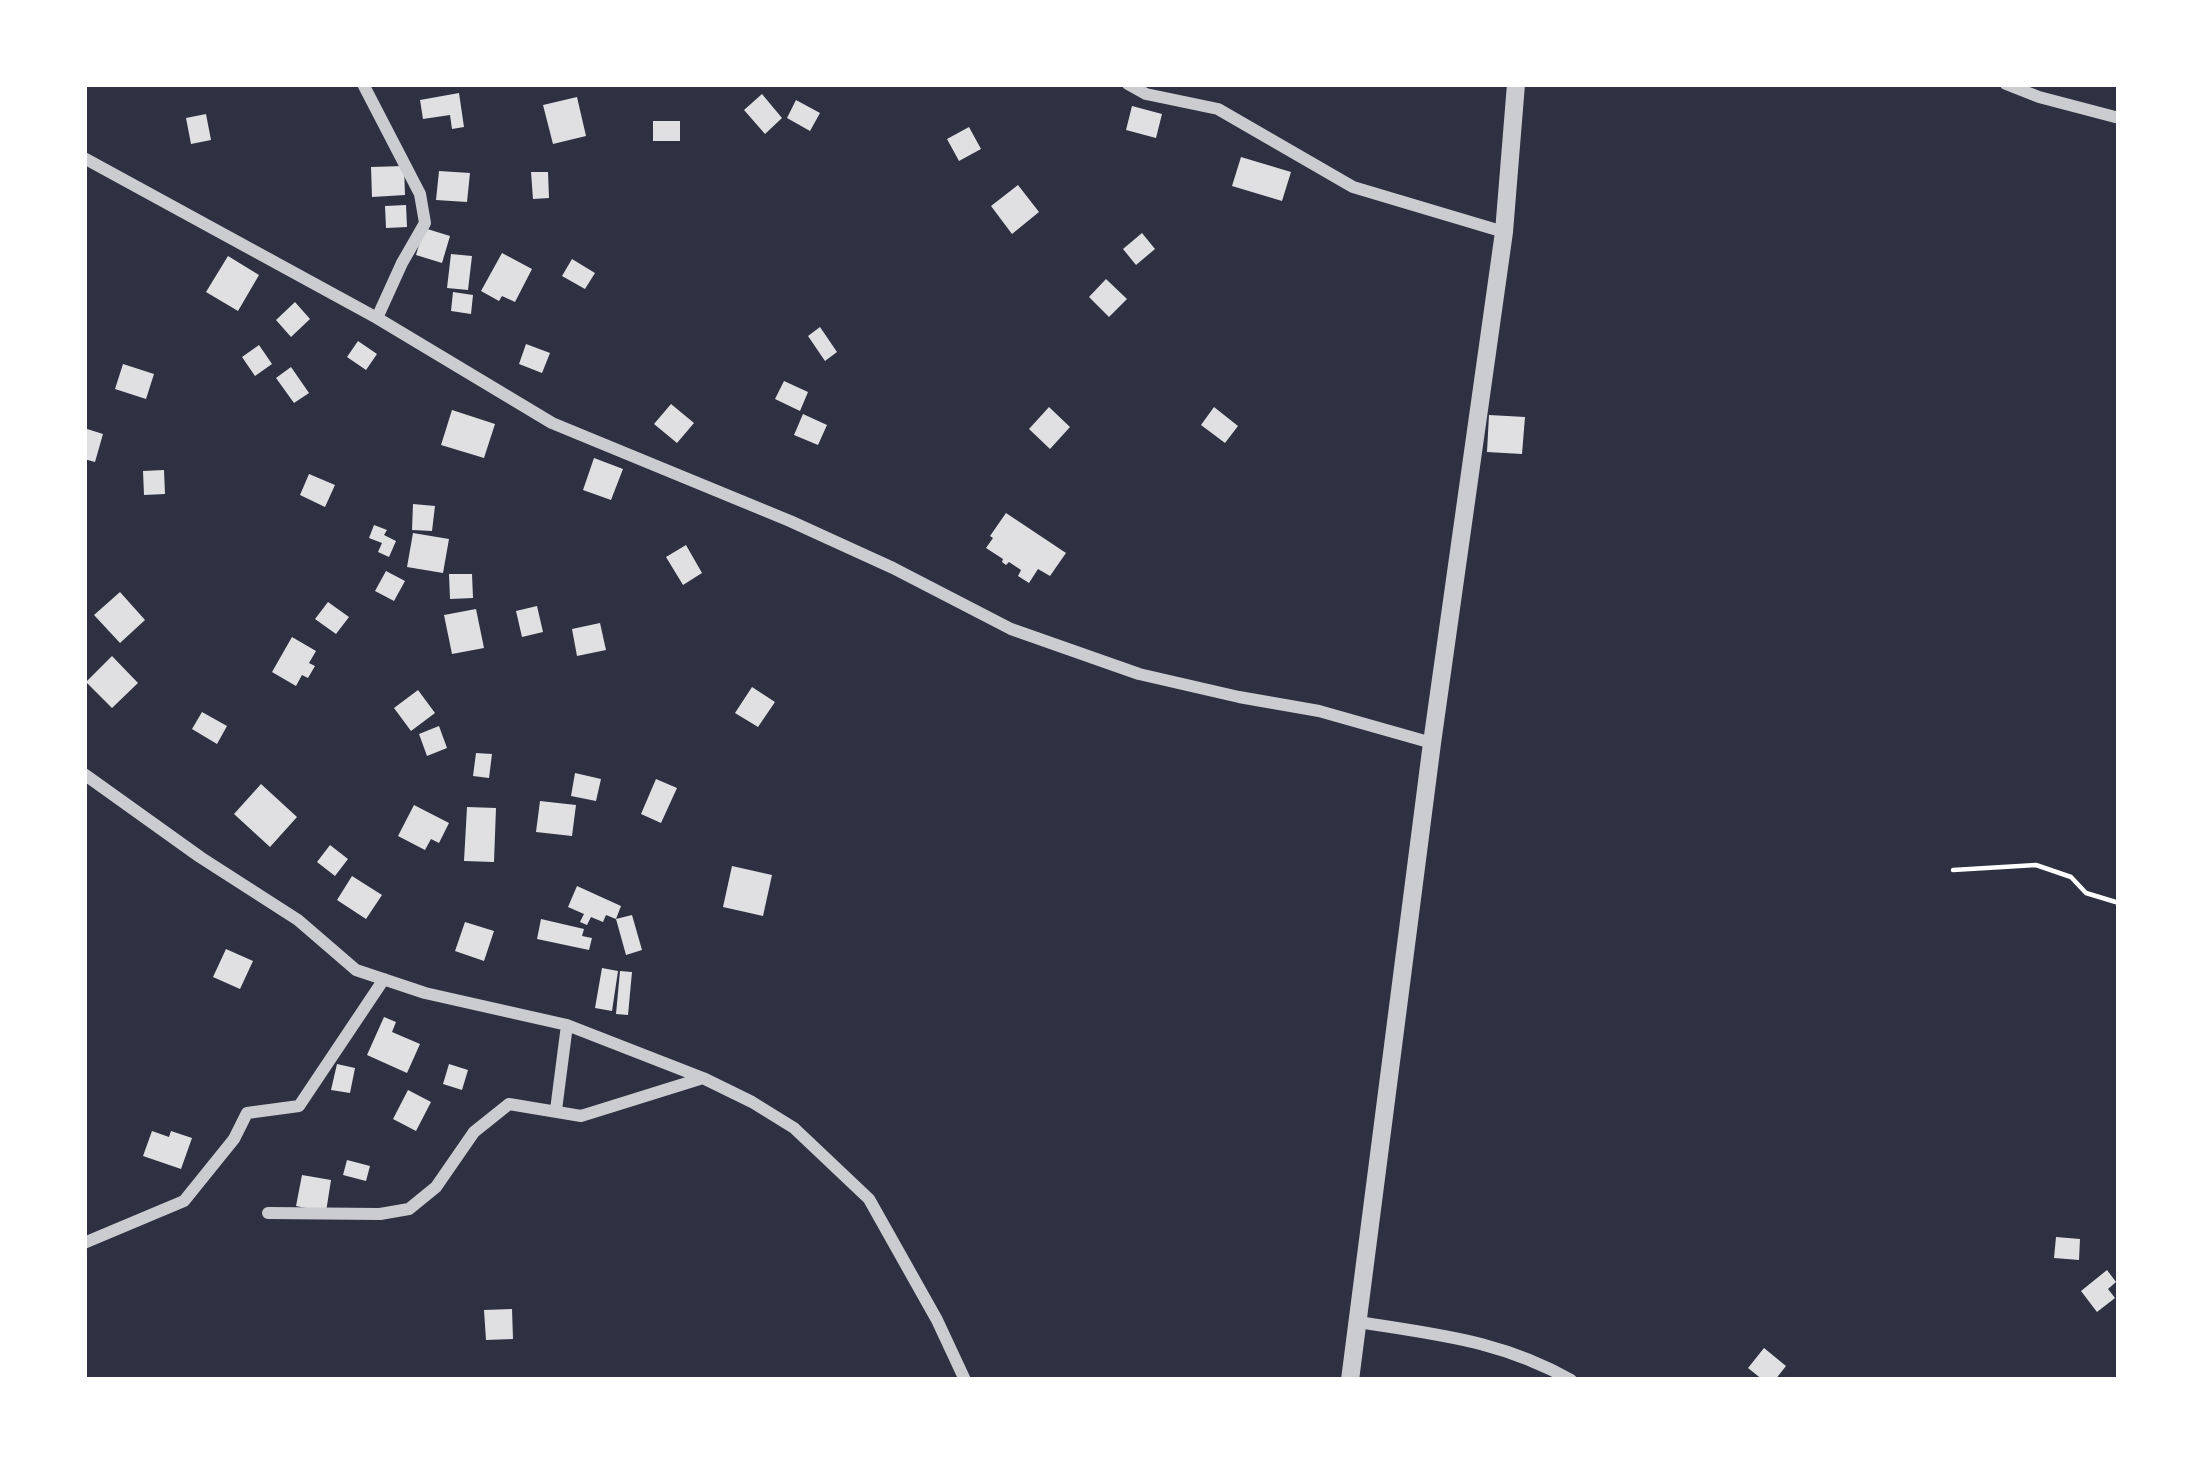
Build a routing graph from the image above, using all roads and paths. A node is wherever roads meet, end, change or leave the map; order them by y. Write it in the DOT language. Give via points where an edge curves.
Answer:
graph roads {
  1 [pos="363,84"];
  2 [pos="1128,84"];
  3 [pos="1516,84"];
  4 [pos="2006,84"];
  5 [pos="2119,118"];
  6 [pos="84,158"];
  7 [pos="1504,232"];
  8 [pos="377,318"];
  9 [pos="1432,743"];
  10 [pos="84,774"];
  11 [pos="1953,870"];
  12 [pos="2119,903"];
  13 [pos="384,979"];
  14 [pos="567,1025"];
  15 [pos="703,1078"];
  16 [pos="556,1110"];
  17 [pos="268,1213"];
  18 [pos="84,1243"];
  19 [pos="1359,1322"];
  20 [pos="965,1380"];
  21 [pos="1350,1380"];
  22 [pos="1571,1380"];
  1 -- 8 [label="street" via="420,194 425,223"];
  2 -- 7 [label="street" via="1218,109 1353,187"];
  3 -- 7 [label="street"];
  4 -- 5 [label="street"];
  6 -- 8 [label="street"];
  7 -- 9 [label="street"];
  8 -- 9 [label="street" via="552,423 790,521 1011,628 1139,674"];
  9 -- 19 [label="street"];
  10 -- 13 [label="street" via="298,920 356,970"];
  11 -- 12 [label="path" via="2036,865"];
  13 -- 14 [label="street"];
  13 -- 18 [label="street" via="299,1106 247,1113 184,1201"];
  14 -- 15 [label="street"];
  14 -- 16 [label="street"];
  15 -- 16 [label="street" via="581,1116"];
  15 -- 20 [label="street" via="794,1128 869,1199"];
  16 -- 17 [label="street" via="508,1104 410,1209"];
  19 -- 21 [label="street"];
  19 -- 22 [label="street" via="1485,1343"];
}
